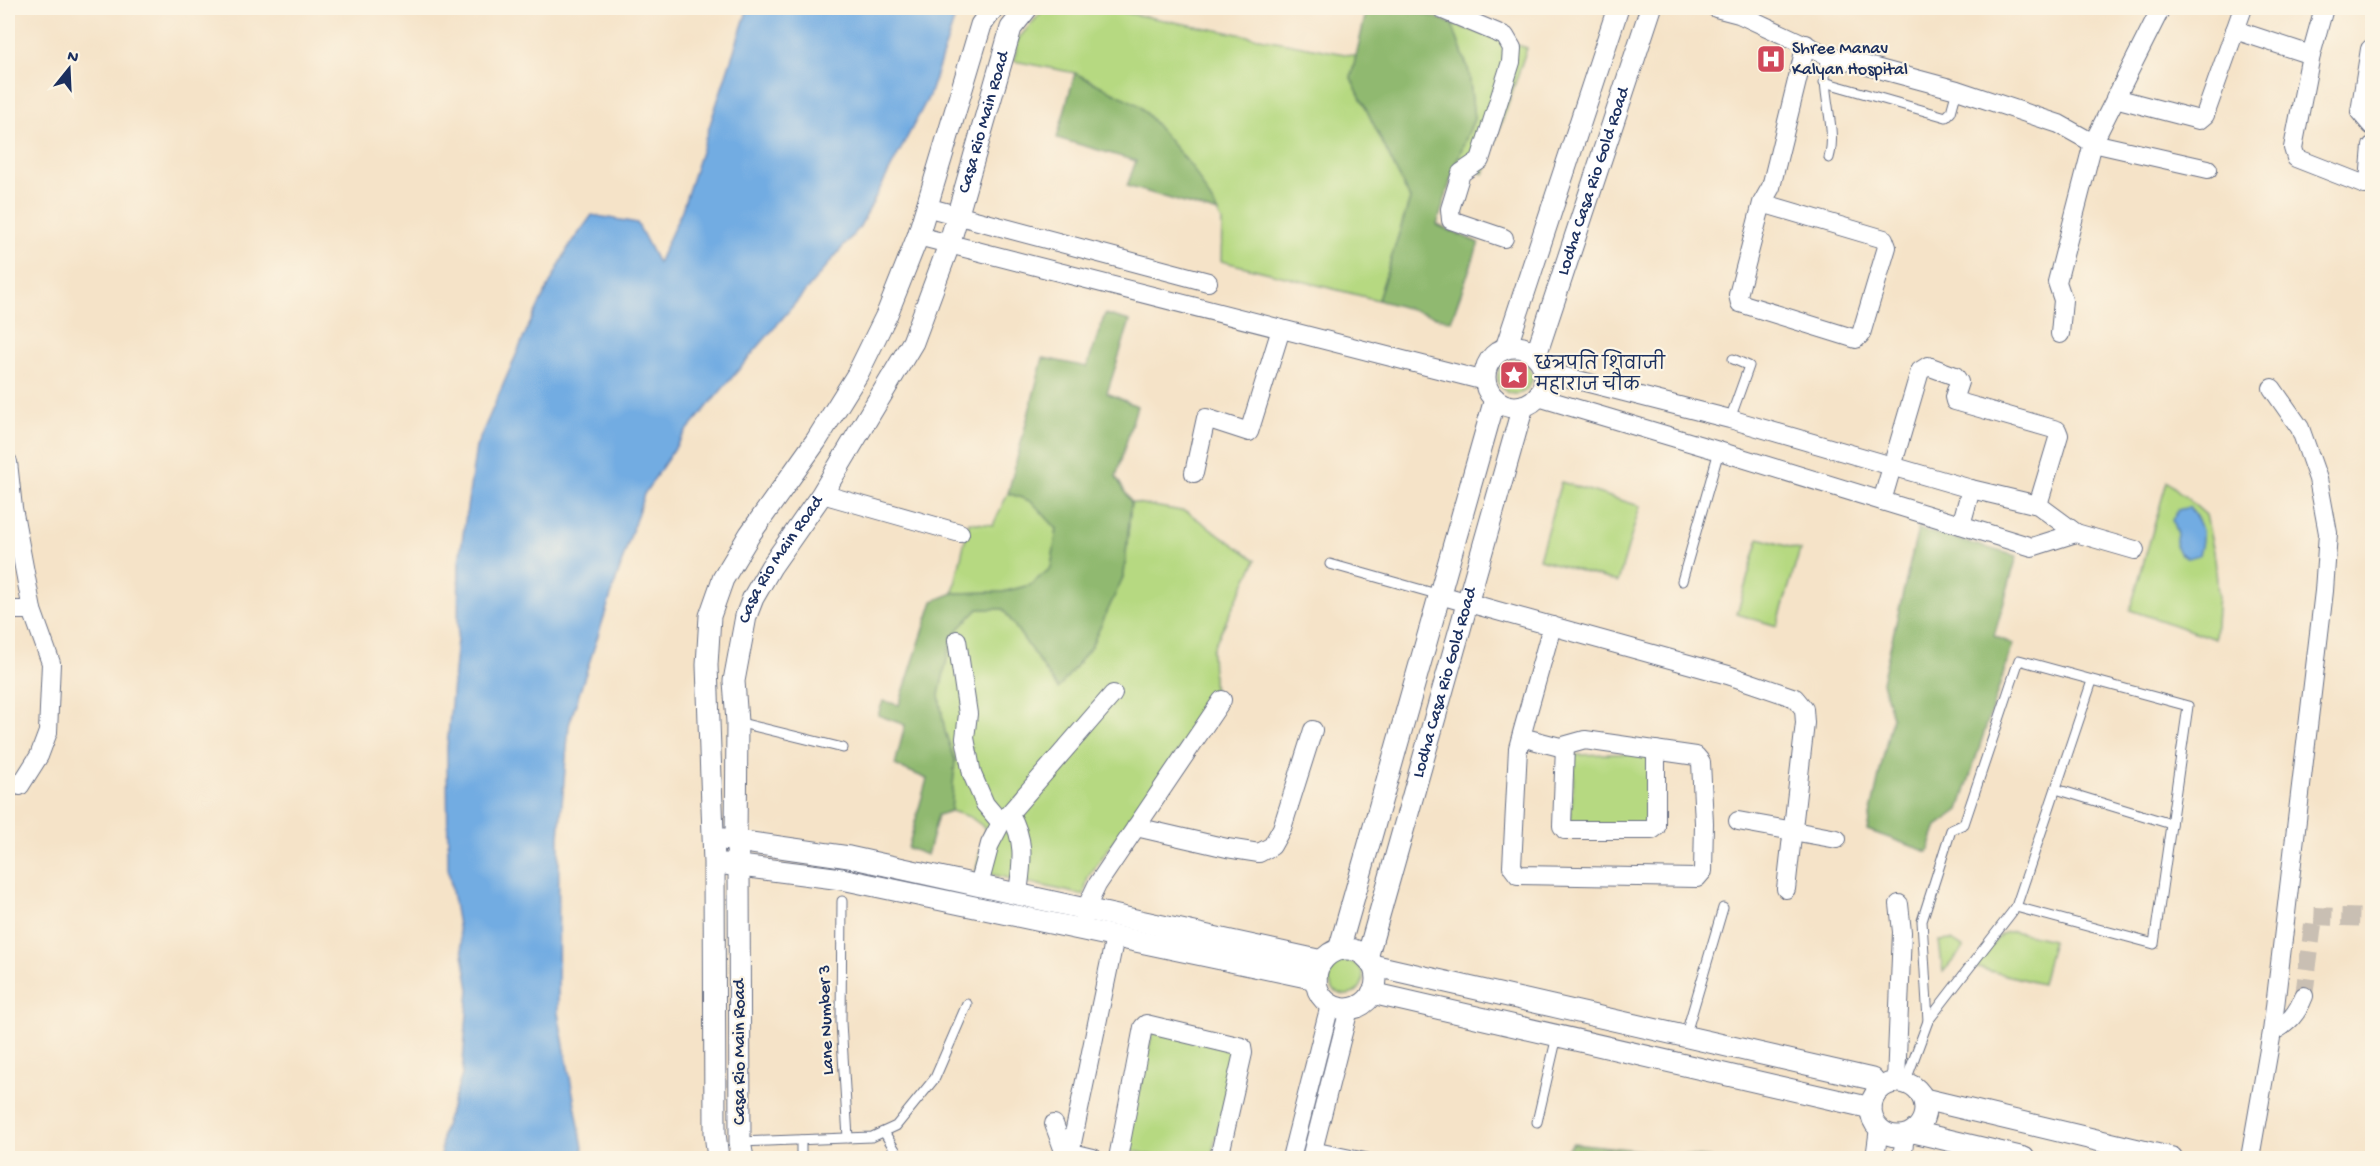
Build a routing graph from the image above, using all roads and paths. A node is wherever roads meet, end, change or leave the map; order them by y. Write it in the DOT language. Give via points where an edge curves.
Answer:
graph roads {
  1 [pos="993,8"];
  2 [pos="1027,8"];
  3 [pos="1442,8"];
  4 [pos="1618,8"];
  5 [pos="1651,8"];
  6 [pos="1716,8"];
  7 [pos="2161,8"];
  8 [pos="2243,8"];
  9 [pos="2324,8"];
  10 [pos="1740,11"];
  11 [pos="2235,30"];
  12 [pos="1806,44"];
  13 [pos="2370,49"];
  14 [pos="1827,55"];
  15 [pos="2311,55"];
  16 [pos="1824,82"];
  17 [pos="1957,90"];
  18 [pos="2115,98"];
  19 [pos="2373,126"];
  20 [pos="2093,143"];
  21 [pos="2373,146"];
  22 [pos="1829,158"];
  23 [pos="2208,169"];
  24 [pos="1762,203"];
  25 [pos="926,207"];
  26 [pos="957,215"];
  27 [pos="918,236"];
  28 [pos="1504,238"];
  29 [pos="949,244"];
  30 [pos="1208,282"];
  31 [pos="1281,328"];
  32 [pos="2060,333"];
  33 [pos="1506,348"];
  34 [pos="1733,359"];
  35 [pos="1541,364"];
  36 [pos="2272,388"];
  37 [pos="1490,390"];
  38 [pos="1530,402"];
  39 [pos="1730,419"];
  40 [pos="1719,451"];
  41 [pos="8,462"];
  42 [pos="1892,465"];
  43 [pos="1194,474"];
  44 [pos="1971,489"];
  45 [pos="822,494"];
  46 [pos="1882,501"];
  47 [pos="2038,505"];
  48 [pos="1961,525"];
  49 [pos="960,533"];
  50 [pos="2076,533"];
  51 [pos="2135,550"];
  52 [pos="1330,564"];
  53 [pos="1682,581"];
  54 [pos="1440,595"];
  55 [pos="1467,602"];
  56 [pos="8,610"];
  57 [pos="32,610"];
  58 [pos="1552,626"];
  59 [pos="957,639"];
  60 [pos="2092,681"];
  61 [pos="1113,694"];
  62 [pos="1222,700"];
  63 [pos="737,722"];
  64 [pos="1313,730"];
  65 [pos="1521,737"];
  66 [pos="1565,746"];
  67 [pos="843,748"];
  68 [pos="1656,750"];
  69 [pos="20,786"];
  70 [pos="2055,789"];
  71 [pos="1005,819"];
  72 [pos="1738,821"];
  73 [pos="2171,824"];
  74 [pos="1136,828"];
  75 [pos="1793,830"];
  76 [pos="711,837"];
  77 [pos="1837,839"];
  78 [pos="736,841"];
  79 [pos="874,862"];
  80 [pos="714,863"];
  81 [pos="739,866"];
  82 [pos="869,885"];
  83 [pos="979,885"];
  84 [pos="1786,889"];
  85 [pos="1018,893"];
  86 [pos="842,901"];
  87 [pos="1057,902"];
  88 [pos="1899,904"];
  89 [pos="1086,908"];
  90 [pos="1723,908"];
  91 [pos="2016,908"];
  92 [pos="1052,924"];
  93 [pos="1081,930"];
  94 [pos="1115,937"];
  95 [pos="1370,962"];
  96 [pos="1326,963"];
  97 [pos="1372,993"];
  98 [pos="2304,996"];
  99 [pos="967,1004"];
  100 [pos="1339,1007"];
  101 [pos="1928,1021"];
  102 [pos="2272,1032"];
  103 [pos="1557,1036"];
  104 [pos="1685,1037"];
  105 [pos="1893,1084"];
  106 [pos="1924,1099"];
  107 [pos="1871,1108"];
  108 [pos="1537,1122"];
  109 [pos="1054,1124"];
  110 [pos="1879,1128"];
  111 [pos="884,1132"];
  112 [pos="1909,1134"];
  113 [pos="848,1138"];
  114 [pos="801,1140"];
  115 [pos="742,1150"];
  116 [pos="1070,1153"];
  117 [pos="1313,1153"];
  118 [pos="718,1158"];
  119 [pos="801,1158"];
  120 [pos="900,1158"];
  121 [pos="1093,1158"];
  122 [pos="1118,1158"];
  123 [pos="1219,1158"];
  124 [pos="1290,1158"];
  125 [pos="1367,1158"];
  126 [pos="1875,1158"];
  127 [pos="1902,1158"];
  128 [pos="2024,1158"];
  129 [pos="2172,1158"];
  130 [pos="2250,1158"];
  1 -- 25 [label="street, Casa Rio Main Road" via="981,25"];
  2 -- 26 [label="street, Casa Rio Main Road" via="1011,28"];
  3 -- 28 [label="street" via="1504,36 1512,48 1480,160 1461,173 1450,209 1451,220"];
  4 -- 33 [label="street, Lodha Casa Rio Gold Road"];
  5 -- 35 [label="street, Lodha Casa Rio Gold Road"];
  6 -- 10 [label="street"];
  7 -- 18 [label="street"];
  8 -- 11 [label="street"];
  9 -- 15 [label="street"];
  10 -- 12 [label="street"];
  11 -- 15 [label="street"];
  11 -- 18 [label="street" via="2205,115 2199,120"];
  12 -- 14 [label="street"];
  12 -- 24 [label="street" via="1771,187"];
  13 -- 19 [label="street" via="2360,112"];
  14 -- 16 [label="lane"];
  14 -- 17 [label="street"];
  15 -- 21 [label="street" via="2293,148 2296,158 2365,185 2369,182"];
  16 -- 17 [label="lane" via="1946,117"];
  16 -- 22 [label="lane" via="1833,144"];
  17 -- 20 [label="street" via="2059,124"];
  18 -- 20 [label="street"];
  20 -- 23 [label="street"];
  20 -- 32 [label="street" via="2057,282 2063,300"];
  24 -- 24 [label="street" via="1738,296 1740,303 1856,339 1861,334 1887,247 1884,239"];
  25 -- 26 [label="street"];
  25 -- 27 [label="street, Casa Rio Main Road"];
  26 -- 29 [label="street, Casa Rio Main Road"];
  26 -- 30 [label="street"];
  27 -- 29 [label="street"];
  27 -- 76 [label="street, Casa Rio Main Road" via="857,375 750,534 723,579 710,616 707,666"];
  29 -- 31 [label="street"];
  29 -- 45 [label="street, Casa Rio Main Road" via="913,342"];
  31 -- 37 [label="street"];
  31 -- 43 [label="street" via="1249,432 1206,418"];
  33 -- 35 [label="street" via="1520,347"];
  33 -- 37 [label="street, Lodha Casa Rio Gold Road" via="1486,366"];
  34 -- 39 [label="lane" via="1749,366"];
  35 -- 38 [label="street, Lodha Casa Rio Gold Road" via="1546,383"];
  35 -- 39 [label="street"];
  36 -- 102 [label="street" via="2300,428 2318,479 2328,533"];
  37 -- 38 [label="street" via="1509,407"];
  37 -- 54 [label="street, Lodha Casa Rio Gold Road"];
  38 -- 40 [label="street"];
  38 -- 55 [label="street, Lodha Casa Rio Gold Road"];
  39 -- 40 [label="street"];
  39 -- 42 [label="street"];
  40 -- 46 [label="street"];
  40 -- 53 [label="lane"];
  41 -- 57 [label="street"];
  42 -- 44 [label="street"];
  42 -- 46 [label="street"];
  42 -- 47 [label="street" via="1920,371 1928,366 1955,376 1959,382 1955,401 2057,430 2059,435"];
  44 -- 47 [label="street"];
  44 -- 48 [label="street"];
  45 -- 49 [label="street"];
  45 -- 63 [label="street, Casa Rio Main Road" via="771,567 746,616 734,681"];
  46 -- 48 [label="street"];
  47 -- 50 [label="street"];
  48 -- 50 [label="street" via="2032,548"];
  50 -- 51 [label="street"];
  52 -- 54 [label="lane"];
  54 -- 55 [label="street"];
  54 -- 96 [label="street, Lodha Casa Rio Gold Road"];
  55 -- 58 [label="street"];
  55 -- 95 [label="street, Lodha Casa Rio Gold Road"];
  56 -- 57 [label="street"];
  57 -- 69 [label="street" via="51,663 48,732 39,756"];
  58 -- 65 [label="street"];
  58 -- 75 [label="street" via="1728,675 1795,698 1804,709 1805,723"];
  59 -- 71 [label="street" via="972,774 985,804"];
  60 -- 70 [label="lane"];
  60 -- 73 [label="lane" via="2188,706"];
  60 -- 101 [label="lane" via="2019,660 1964,824 1951,830 1922,921"];
  61 -- 71 [label="street"];
  62 -- 74 [label="street"];
  63 -- 67 [label="lane"];
  63 -- 78 [label="street, Casa Rio Main Road"];
  64 -- 74 [label="street" via="1282,828 1272,846 1259,853"];
  65 -- 66 [label="street"];
  65 -- 68 [label="street" via="1512,867 1518,875 1696,878 1703,871 1701,762 1696,756"];
  66 -- 68 [label="street" via="1585,740"];
  66 -- 68 [label="street" via="1565,830 1656,827"];
  70 -- 73 [label="lane"];
  70 -- 91 [label="lane"];
  71 -- 83 [label="street" via="990,844"];
  71 -- 85 [label="street" via="1018,829 1022,844"];
  72 -- 75 [label="street"];
  73 -- 91 [label="lane" via="2154,944"];
  74 -- 89 [label="street"];
  75 -- 77 [label="street"];
  75 -- 84 [label="street"];
  76 -- 78 [label="street"];
  76 -- 80 [label="street, Casa Rio Main Road"];
  78 -- 79 [label="street"];
  78 -- 81 [label="street, Casa Rio Main Road"];
  79 -- 82 [label="street"];
  79 -- 83 [label="street"];
  80 -- 81 [label="street"];
  80 -- 118 [label="street, Casa Rio Main Road"];
  81 -- 82 [label="street"];
  81 -- 115 [label="street, Casa Rio Main Road"];
  82 -- 92 [label="street"];
  83 -- 85 [label="street"];
  85 -- 87 [label="street"];
  86 -- 113 [label="lane, Lane Number 3" via="841,1022"];
  87 -- 89 [label="street"];
  87 -- 92 [label="street"];
  88 -- 105 [label="street" via="1902,932"];
  89 -- 93 [label="street"];
  89 -- 96 [label="street"];
  90 -- 104 [label="lane"];
  91 -- 101 [label="lane"];
  92 -- 93 [label="street"];
  93 -- 94 [label="street"];
  94 -- 96 [label="street"];
  94 -- 116 [label="street"];
  95 -- 96 [label="street" via="1348,949"];
  95 -- 97 [label="street, Lodha Casa Rio Gold Road" via="1376,975"];
  95 -- 104 [label="street"];
  96 -- 100 [label="street" via="1322,998"];
  97 -- 100 [label="street" via="1366,1001"];
  97 -- 103 [label="street"];
  98 -- 102 [label="street" via="2287,1024"];
  99 -- 111 [label="lane" via="935,1078 896,1126"];
  100 -- 117 [label="street"];
  100 -- 124 [label="street"];
  101 -- 105 [label="lane"];
  102 -- 130 [label="street"];
  103 -- 107 [label="street"];
  103 -- 108 [label="lane"];
  104 -- 105 [label="street"];
  105 -- 106 [label="street" via="1913,1086"];
  105 -- 107 [label="street" via="1874,1096"];
  106 -- 112 [label="street" via="1924,1117"];
  106 -- 129 [label="street"];
  107 -- 110 [label="street"];
  109 -- 116 [label="street" via="1061,1148"];
  110 -- 112 [label="street" via="1887,1134"];
  110 -- 126 [label="street"];
  111 -- 113 [label="lane"];
  111 -- 120 [label="lane"];
  112 -- 127 [label="street"];
  112 -- 128 [label="street"];
  113 -- 114 [label="lane"];
  114 -- 115 [label="lane"];
  114 -- 119 [label="lane"];
  116 -- 121 [label="street"];
  117 -- 125 [label="lane"];
  122 -- 123 [label="street" via="1146,1024 1242,1047"];
}
